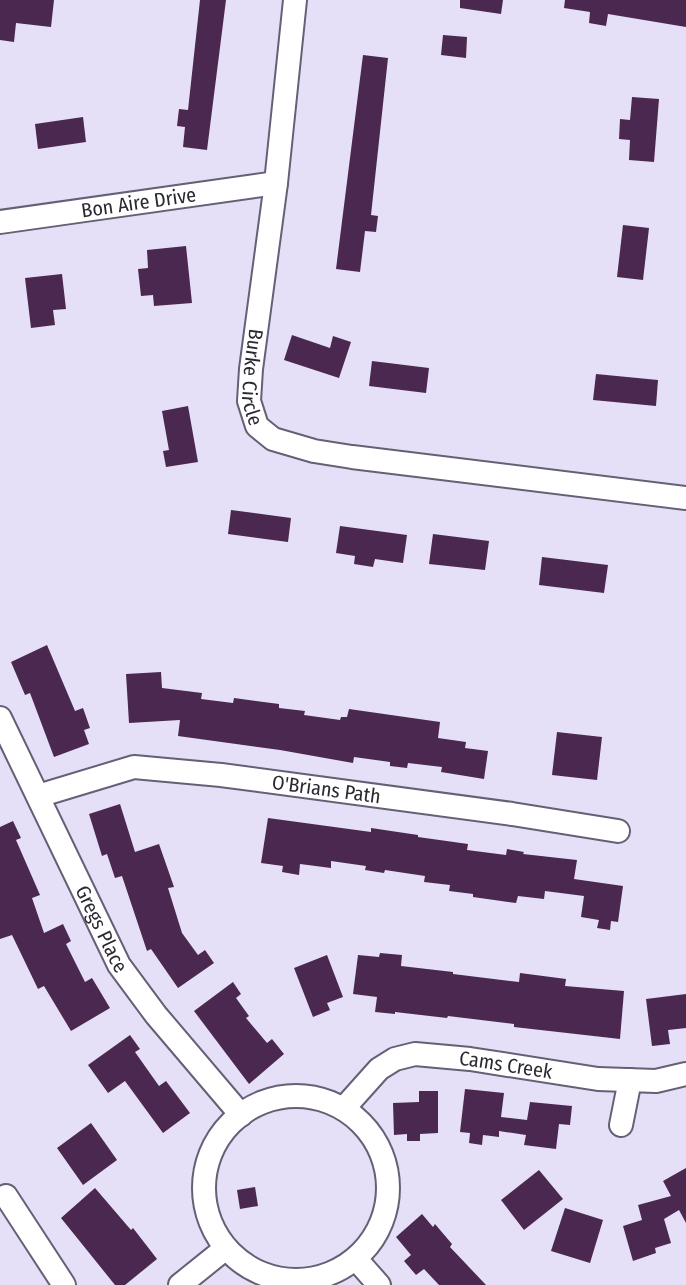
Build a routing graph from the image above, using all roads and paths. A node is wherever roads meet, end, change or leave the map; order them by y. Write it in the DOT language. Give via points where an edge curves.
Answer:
graph roads {
  1 [pos="296,0"];
  2 [pos="276,183"];
  3 [pos="0,222"];
  4 [pos="686,498"];
  5 [pos="0,718"];
  6 [pos="38,796"];
  7 [pos="618,831"];
  8 [pos="686,1074"];
  9 [pos="630,1080"];
  10 [pos="345,1107"];
  11 [pos="241,1115"];
  12 [pos="621,1125"];
  13 [pos="6,1196"];
  14 [pos="226,1248"];
  15 [pos="356,1259"];
  16 [pos="64,1285"];
  17 [pos="180,1285"];
  18 [pos="379,1285"];
  1 -- 2 [label="street, Burke Circle"];
  2 -- 3 [label="street, Bon Aire Drive"];
  2 -- 4 [label="street, Burke Circle" via="249,401 257,426 273,440 352,457"];
  5 -- 6 [label="street, Gregs Place"];
  6 -- 7 [label="street, O'Brians Path" via="134,767 500,812"];
  6 -- 11 [label="street, Gregs Place" via="120,965 156,1015"];
  8 -- 9 [label="street, Cams Creek" via="656,1081"];
  9 -- 10 [label="street, Cams Creek" via="415,1054 395,1059 379,1069"];
  9 -- 12 [label="street"];
  10 -- 11 [label="street" via="308,1095 261,1101"];
  10 -- 15 [label="street" via="370,1131 389,1181 386,1214 375,1238"];
  11 -- 14 [label="street" via="230,1122 212,1149 203,1189 207,1215"];
  13 -- 16 [label="street"];
  14 -- 15 [label="street" via="249,1268 291,1281 329,1275"];
  14 -- 17 [label="street"];
  15 -- 18 [label="street"];
}
